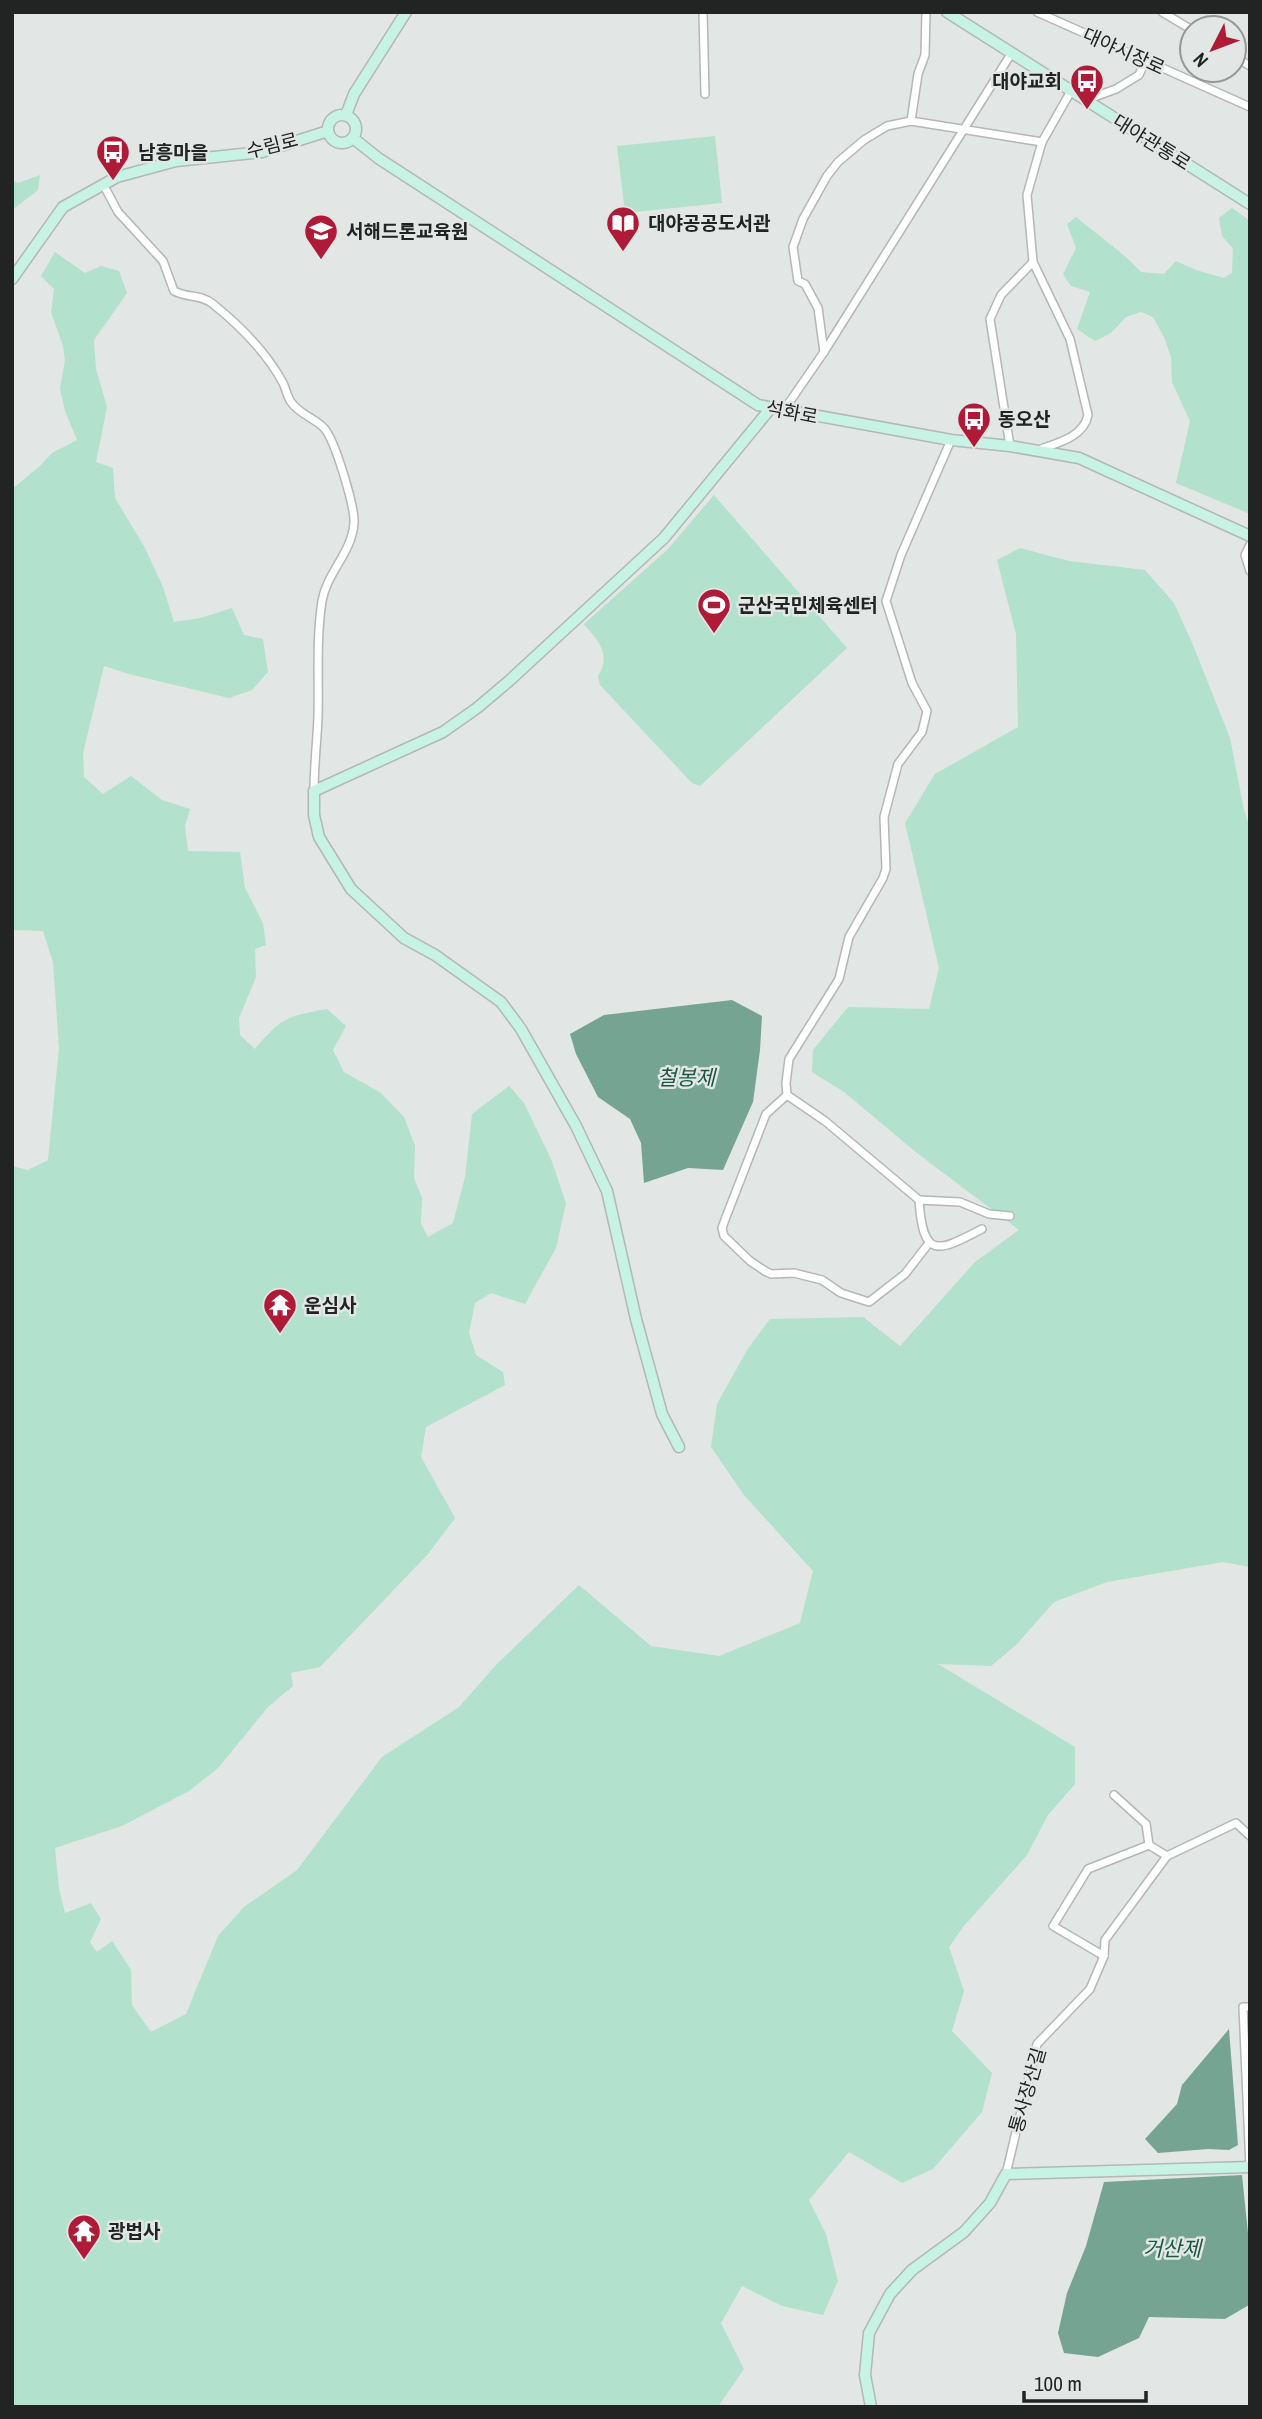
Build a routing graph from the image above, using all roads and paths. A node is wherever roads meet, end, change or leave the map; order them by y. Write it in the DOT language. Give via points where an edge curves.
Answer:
graph roads {
  1 [pos="406,12"];
  2 [pos="703,12"];
  3 [pos="926,12"];
  4 [pos="947,12"];
  5 [pos="1037,12"];
  6 [pos="1163,12"];
  7 [pos="1178,21"];
  8 [pos="1011,54"];
  9 [pos="1146,60"];
  10 [pos="1070,91"];
  11 [pos="705,94"];
  12 [pos="1086,100"];
  13 [pos="1250,107"];
  14 [pos="346,115"];
  15 [pos="911,121"];
  16 [pos="963,129"];
  17 [pos="328,131"];
  18 [pos="353,138"];
  19 [pos="1042,142"];
  20 [pos="103,184"];
  21 [pos="1250,204"];
  22 [pos="1033,262"];
  23 [pos="12,279"];
  24 [pos="824,352"];
  25 [pos="770,409"];
  26 [pos="784,410"];
  27 [pos="951,440"];
  28 [pos="1010,446"];
  29 [pos="1037,451"];
  30 [pos="1250,536"];
  31 [pos="1250,545"];
  32 [pos="1250,570"];
  33 [pos="314,791"];
  34 [pos="787,1095"];
  35 [pos="919,1200"];
  36 [pos="1010,1216"];
  37 [pos="982,1229"];
  38 [pos="929,1242"];
  39 [pos="679,1447"];
  40 [pos="1114,1795"];
  41 [pos="1250,1836"];
  42 [pos="1149,1845"];
  43 [pos="1167,1856"];
  44 [pos="1104,1956"];
  45 [pos="1250,2007"];
  46 [pos="1248,2076"];
  47 [pos="1250,2167"];
  48 [pos="1006,2174"];
  49 [pos="871,2407"];
  1 -- 14 [label="street, 수림로" via="354,94"];
  2 -- 11 [label="street"];
  3 -- 15 [label="street" via="925,55"];
  4 -- 8 [label="street, 대야관통로"];
  5 -- 9 [label="street, 대야시장로"];
  6 -- 7 [label="street"];
  8 -- 10 [label="street, 대야관통로"];
  8 -- 16 [label="street"];
  9 -- 12 [label="street" via="1139,75"];
  9 -- 13 [label="street, 대야시장로"];
  10 -- 12 [label="street, 대야관통로"];
  10 -- 19 [label="street"];
  12 -- 21 [label="street, 대야관통로"];
  14 -- 17 [label="street, 수림로" via="332,120"];
  14 -- 18 [label="street" via="355,123"];
  15 -- 16 [label="street"];
  15 -- 24 [label="street" via="887,127 838,162 803,219 793,247 798,281 806,284 818,308"];
  16 -- 19 [label="street"];
  16 -- 24 [label="street"];
  17 -- 18 [label="street" via="339,143"];
  17 -- 20 [label="street, 수림로" via="262,152 153,166"];
  18 -- 25 [label="street, 석화로" via="722,383"];
  19 -- 22 [label="street" via="1027,195"];
  20 -- 23 [label="street, 수림로" via="63,207"];
  20 -- 33 [label="street" via="118,212 163,261 174,291 206,299 235,322 276,373 291,402 323,426 334,442 354,508 354,523 344,557 323,597"];
  22 -- 28 [label="street" via="1001,295 990,319"];
  22 -- 29 [label="street" via="1070,339 1088,415 1083,429"];
  24 -- 26 [label="street"];
  25 -- 26 [label="street, 석화로"];
  25 -- 33 [label="street" via="664,538 499,690 443,732"];
  26 -- 27 [label="street, 석화로"];
  27 -- 28 [label="street, 석화로"];
  27 -- 34 [label="street" via="886,601 912,683 927,710 922,732 898,764 884,817 883,878 849,937 839,979 789,1059"];
  28 -- 29 [label="street, 석화로"];
  29 -- 30 [label="street, 석화로" via="1091,462"];
  31 -- 32 [label="street" via="1245,555"];
  33 -- 39 [label="street" via="320,837 351,889 404,938 501,1002 576,1126 607,1191 636,1319 663,1414"];
  34 -- 35 [label="street"];
  34 -- 38 [label="street" via="766,1114 722,1228 724,1236 771,1275 794,1273 822,1280 841,1293 869,1302 905,1274"];
  35 -- 36 [label="street" via="960,1202 989,1214"];
  35 -- 38 [label="street" via="922,1228"];
  37 -- 38 [label="street" via="949,1246 939,1248"];
  40 -- 42 [label="street" via="1146,1824"];
  41 -- 43 [label="street, 통사장산길" via="1237,1823"];
  42 -- 43 [label="street"];
  42 -- 44 [label="street" via="1088,1869 1053,1926"];
  43 -- 44 [label="street, 통사장산길" via="1105,1940"];
  44 -- 48 [label="street, 통사장산길" via="1090,1989 1037,2044"];
  45 -- 46 [label="street" via="1243,2007"];
  46 -- 47 [label="street"];
  47 -- 48 [label="street"];
  48 -- 49 [label="street, 통사장산길" via="990,2203 964,2232 912,2270 890,2294 869,2333 865,2375"];
}
